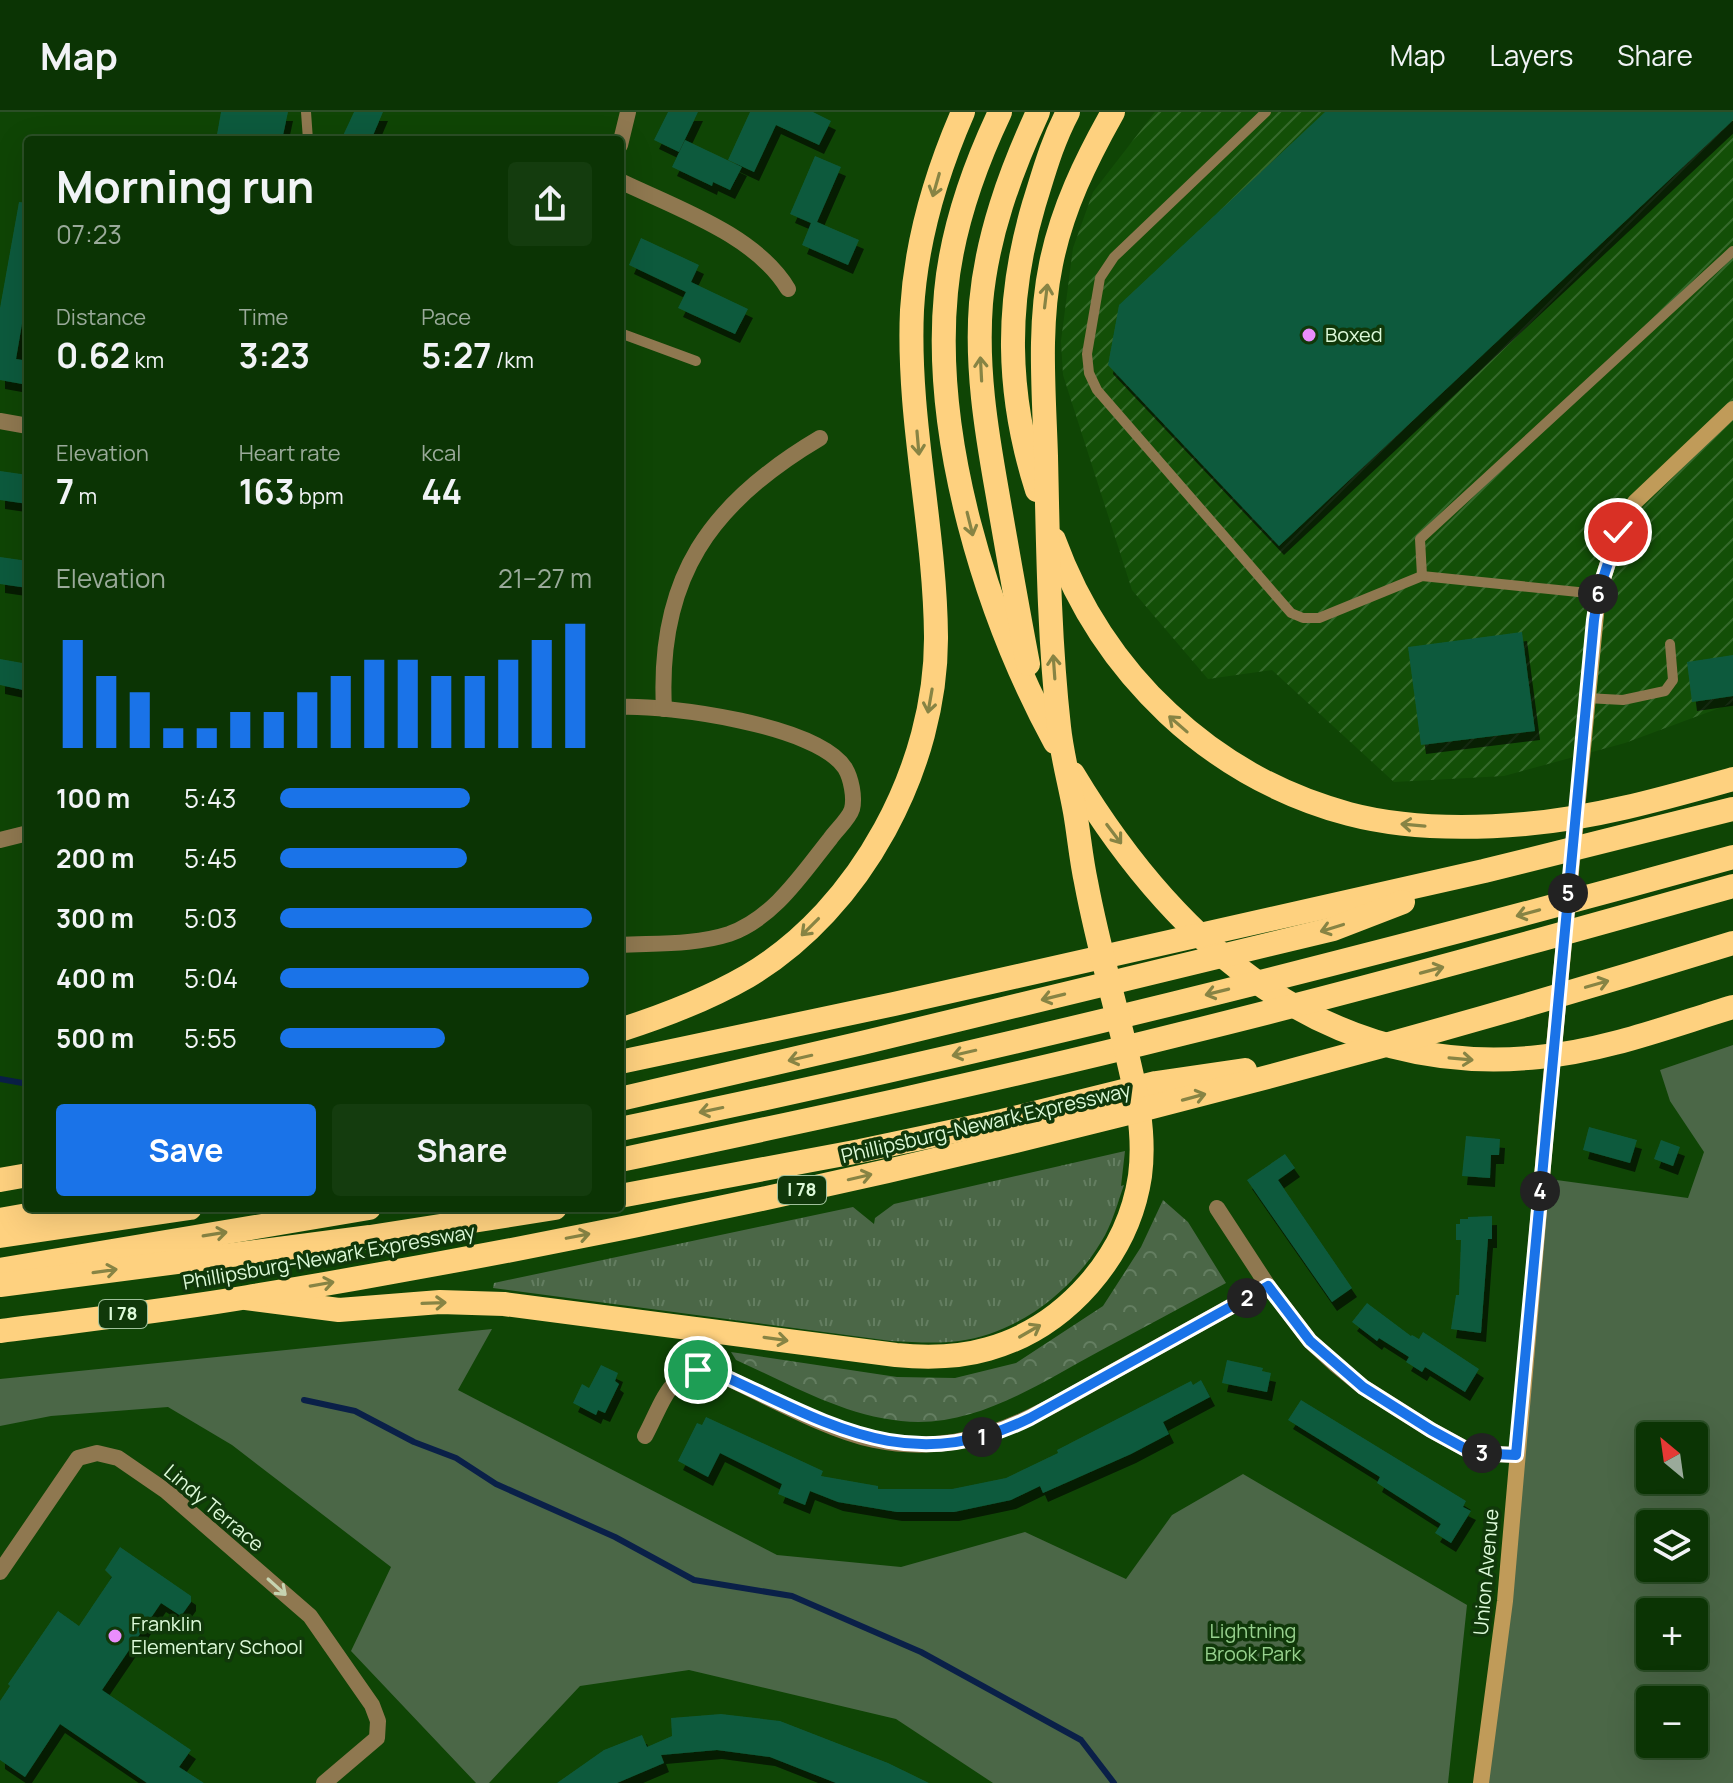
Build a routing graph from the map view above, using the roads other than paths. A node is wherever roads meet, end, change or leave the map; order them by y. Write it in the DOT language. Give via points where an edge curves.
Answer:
graph roads {
  1 [pos="306,112"];
  2 [pos="628,112"];
  3 [pos="963,112"];
  4 [pos="1000,112"];
  5 [pos="1038,112"];
  6 [pos="1068,112"];
  7 [pos="1083,112"];
  8 [pos="1113,112"];
  9 [pos="1266,112"];
  10 [pos="308,136"];
  11 [pos="622,136"];
  12 [pos="624,183"];
  13 [pos="1033,206"];
  14 [pos="1733,251"];
  15 [pos="788,289"];
  16 [pos="624,334"];
  17 [pos="696,361"];
  18 [pos="1733,409"];
  19 [pos="0,421"];
  20 [pos="24,425"];
  21 [pos="820,438"];
  22 [pos="1422,576"];
  23 [pos="1598,594"];
  24 [pos="1670,644"];
  25 [pos="1586,698"];
  26 [pos="624,707"];
  27 [pos="664,709"];
  28 [pos="1733,779"];
  29 [pos="1733,809"];
  30 [pos="24,834"];
  31 [pos="0,840"];
  32 [pos="1733,857"];
  33 [pos="1484,871"];
  34 [pos="1086,883"];
  35 [pos="1733,886"];
  36 [pos="1733,943"];
  37 [pos="624,945"];
  38 [pos="1733,1007"];
  39 [pos="624,1029"];
  40 [pos="1352,1054"];
  41 [pos="624,1061"];
  42 [pos="624,1098"];
  43 [pos="624,1128"];
  44 [pos="624,1159"];
  45 [pos="24,1176"];
  46 [pos="0,1180"];
  47 [pos="624,1195"];
  48 [pos="1217,1208"];
  49 [pos="45,1212"];
  50 [pos="163,1212"];
  51 [pos="345,1212"];
  52 [pos="529,1212"];
  53 [pos="0,1220"];
  54 [pos="0,1236"];
  55 [pos="0,1270"];
  56 [pos="0,1285"];
  57 [pos="1268,1286"];
  58 [pos="246,1298"];
  59 [pos="0,1331"];
  60 [pos="645,1436"];
  61 [pos="1516,1455"];
  62 [pos="0,1572"];
  63 [pos="324,1783"];
  64 [pos="1481,1783"];
  1 -- 10 [label="lane"];
  2 -- 11 [label="street"];
  3 -- 39 [label="highway, one-way" via="927,219 912,308 936,638 929,711 908,779 870,851 808,930 728,986"];
  4 -- 38 [label="highway, one-way" via="968,189 946,291 945,353 954,447 973,537 1023,679 1059,749 1096,810 1169,902 1268,992 1326,1024 1386,1046 1431,1055 1474,1060 1539,1057 1583,1050"];
  34 -- 5 [label="highway, one-way" via="1063,814 1032,680 988,441 980,365 981,302 994,232"];
  6 -- 13 [label="highway"];
  7 -- 13 [label="highway"];
  34 -- 8 [label="highway, one-way" via="1059,733 1054,668 1044,317 1060,228"];
  9 -- 22 [label="lane" via="1105,268 1087,354 1089,373 1097,390 1291,613 1319,618"];
  12 -- 15 [label="street" via="745,243"];
  28 -- 13 [label="highway, one-way" via="1560,820 1430,826 1351,815 1281,790 1187,732 1135,682 1104,641 1074,588 1027,453 1012,349 1014,291"];
  14 -- 22 [label="lane" via="1420,539"];
  16 -- 17 [label="lane"];
  18 -- 23 [label="street, Union Avenue" via="1635,502 1618,532"];
  19 -- 20 [label="street"];
  21 -- 27 [label="street" via="748,488 697,551 668,627"];
  22 -- 23 [label="lane"];
  23 -- 25 [label="street, Union Avenue"];
  24 -- 25 [label="lane" via="1673,680 1665,691 1623,700"];
  25 -- 61 [label="street, Union Avenue"];
  26 -- 27 [label="street"];
  27 -- 37 [label="street" via="733,718 826,750 845,768 853,789 852,810 792,887 761,917 731,933 702,940"];
  29 -- 33 [label="highway"];
  30 -- 31 [label="street"];
  32 -- 43 [label="highway, one-way" via="1067,1029"];
  33 -- 41 [label="highway"];
  33 -- 42 [label="highway, one-way" via="1333,929"];
  58 -- 34 [label="highway, one-way" via="339,1310 440,1302 504,1304 896,1355 952,1356 1018,1338 1076,1298 1099,1272 1118,1243 1139,1178 1140,1116"];
  44 -- 35 [label="highway, Phillipsburg-Newark Expressway, one-way" via="1112,1051"];
  40 -- 36 [label="highway, Phillipsburg-Newark Expressway / I 78, one-way"];
  40 -- 47 [label="highway" via="1156,1083 889,1145"];
  58 -- 40 [label="highway, Phillipsburg-Newark Expressway / I 78, one-way" via="798,1191 1130,1114"];
  45 -- 46 [label="highway"];
  48 -- 57 [label="street"];
  49 -- 53 [label="highway"];
  50 -- 54 [label="highway"];
  55 -- 51 [label="highway, Phillipsburg-Newark Expressway, one-way"];
  56 -- 52 [label="highway, one-way"];
  57 -- 60 [label="street" via="1030,1418 977,1438 926,1445 871,1439 717,1373 698,1370 675,1381"];
  57 -- 61 [label="street" via="1310,1341 1363,1387 1473,1453"];
  58 -- 59 [label="highway, Phillipsburg-Newark Expressway / I 78"];
  61 -- 64 [label="street, Union Avenue" via="1505,1601"];
  62 -- 63 [label="street, Lindy Terrace, one-way" via="78,1458 97,1453 118,1458 166,1491 310,1616 372,1705 377,1738"];
}
